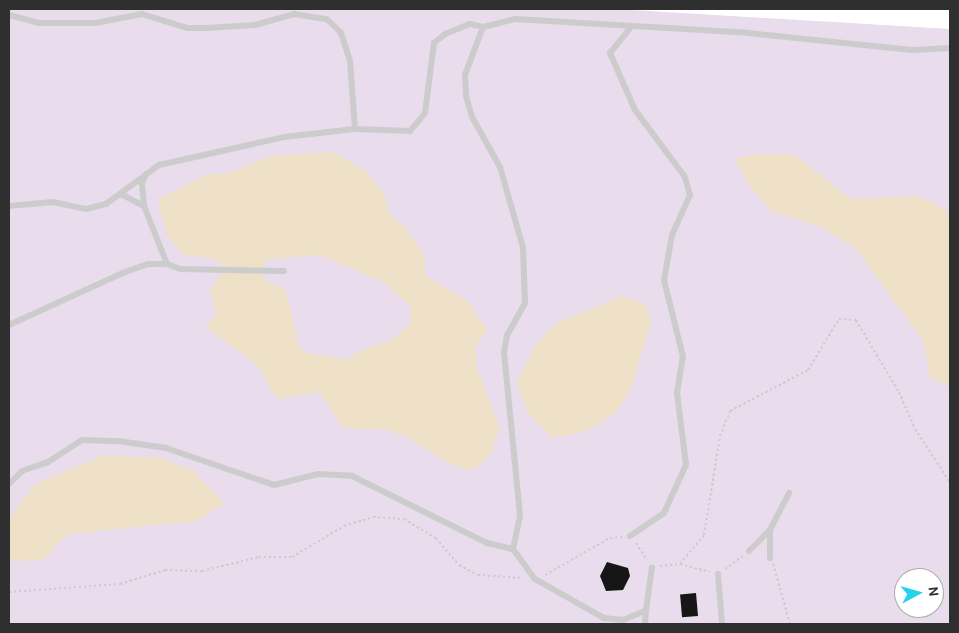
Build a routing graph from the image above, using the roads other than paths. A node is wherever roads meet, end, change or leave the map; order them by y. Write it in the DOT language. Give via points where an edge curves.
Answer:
graph roads {
  1 [pos="9,14"];
  2 [pos="483,27"];
  3 [pos="631,27"];
  4 [pos="950,48"];
  5 [pos="355,129"];
  6 [pos="148,172"];
  7 [pos="122,194"];
  8 [pos="9,206"];
  9 [pos="144,206"];
  10 [pos="167,264"];
  11 [pos="284,271"];
  12 [pos="9,325"];
  13 [pos="9,484"];
  14 [pos="789,493"];
  15 [pos="770,530"];
  16 [pos="630,536"];
  17 [pos="513,549"];
  18 [pos="749,551"];
  19 [pos="770,558"];
  20 [pos="652,567"];
  21 [pos="718,574"];
  22 [pos="646,610"];
  23 [pos="602,621"];
  24 [pos="645,624"];
  25 [pos="722,624"];
  1 -- 5 [label="lane" via="38,23 95,23 142,14 187,28 255,25 294,14 327,19 341,34 350,61"];
  2 -- 3 [label="lane" via="514,19"];
  2 -- 5 [label="lane" via="470,24 434,43 425,113 410,131"];
  2 -- 17 [label="lane" via="465,75 466,96 472,117 500,167 506,198 522,231 523,248 526,303 507,336 504,352 520,516"];
  3 -- 4 [label="lane" via="878,43 912,50"];
  3 -- 16 [label="lane" via="610,53 634,110 685,177 690,194 672,235 664,280 683,357 677,393 686,465 664,513"];
  5 -- 6 [label="lane" via="284,137"];
  6 -- 7 [label="lane"];
  6 -- 9 [label="lane" via="142,183"];
  7 -- 8 [label="lane" via="86,209 53,202"];
  7 -- 9 [label="lane"];
  9 -- 10 [label="lane"];
  10 -- 11 [label="lane" via="180,269"];
  10 -- 12 [label="lane" via="148,264 125,272"];
  13 -- 17 [label="lane" via="22,471 48,462 82,440 118,441 166,448 274,485 318,474 352,476 487,544"];
  14 -- 15 [label="lane"];
  15 -- 18 [label="lane"];
  15 -- 19 [label="lane"];
  17 -- 23 [label="lane" via="535,579"];
  20 -- 22 [label="lane"];
  21 -- 25 [label="lane"];
  22 -- 23 [label="lane" via="624,620"];
  22 -- 24 [label="lane"];
}
